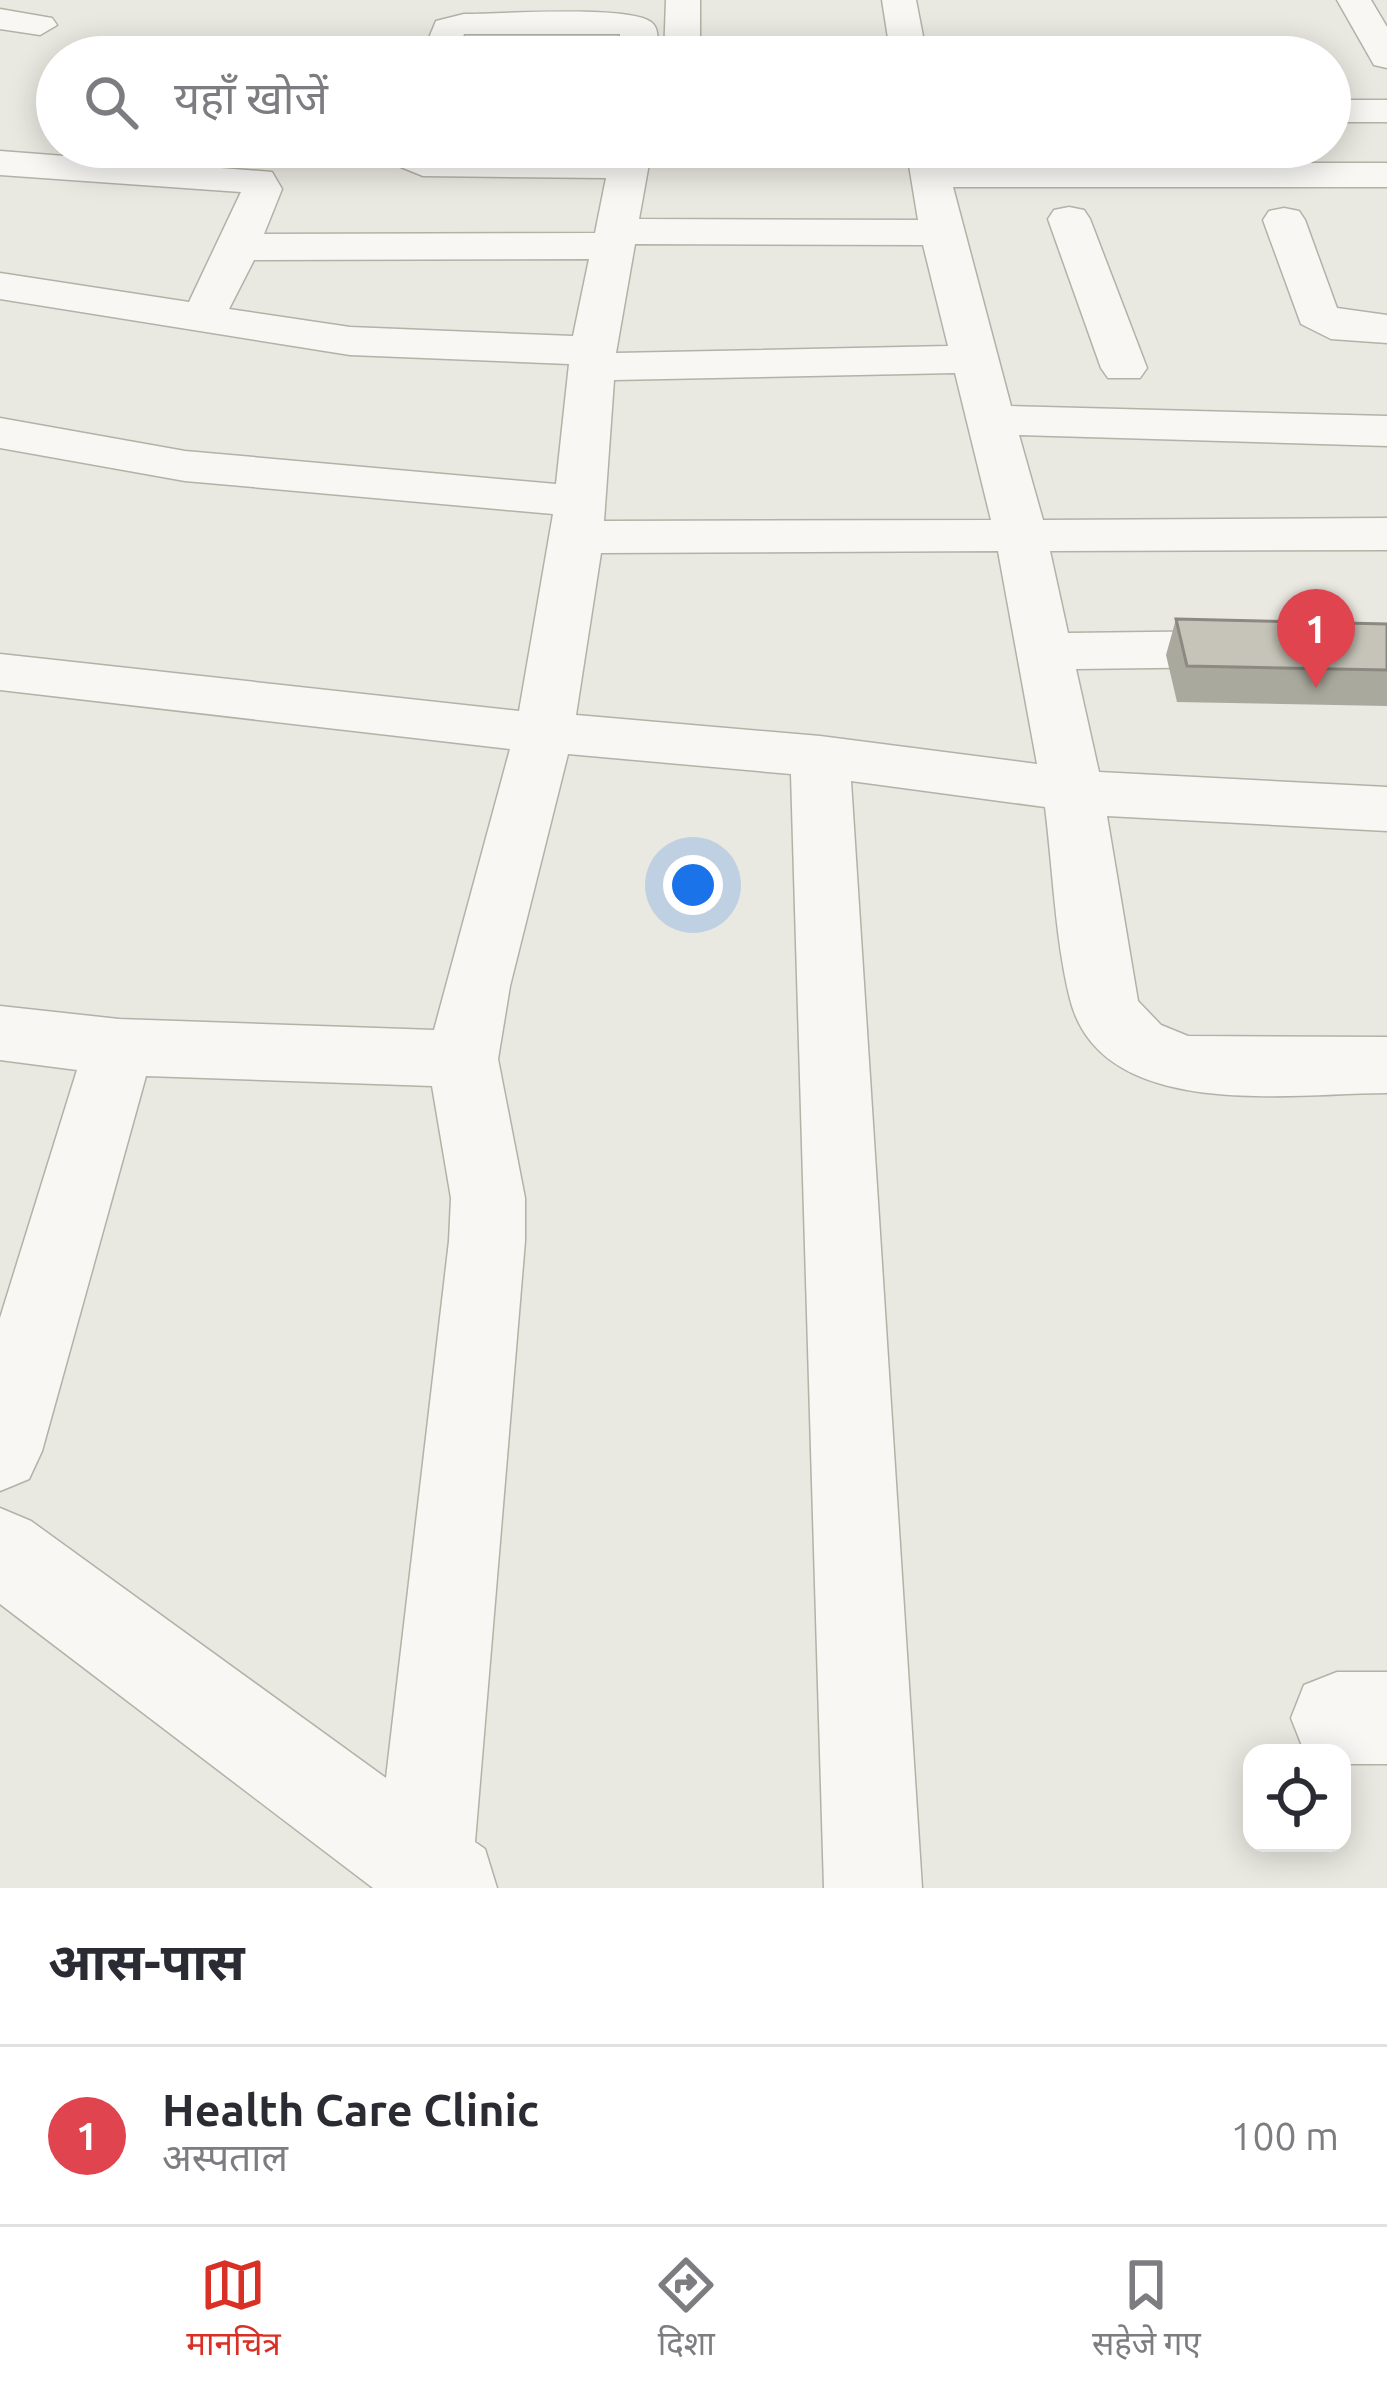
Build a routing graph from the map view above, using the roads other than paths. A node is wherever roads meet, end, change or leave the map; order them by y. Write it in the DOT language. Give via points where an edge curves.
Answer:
graph roads {
  1 [pos="683,0"];
  2 [pos="899,0"];
  3 [pos="1354,0"];
  4 [pos="0,19"];
  5 [pos="40,25"];
  6 [pos="446,36"];
  7 [pos="640,36"];
  8 [pos="682,36"];
  9 [pos="905,36"];
  10 [pos="1387,57"];
  11 [pos="1351,111"];
  12 [pos="1387,111"];
  13 [pos="36,163"];
  14 [pos="0,164"];
  15 [pos="214,168"];
  16 [pos="629,168"];
  17 [pos="1387,175"];
  18 [pos="944,198"];
  19 [pos="1117,219"];
  20 [pos="1236,220"];
  21 [pos="614,238"];
  22 [pos="239,247"];
  23 [pos="0,286"];
  24 [pos="201,318"];
  25 [pos="1387,329"];
  26 [pos="592,359"];
  27 [pos="972,359"];
  28 [pos="1124,368"];
  29 [pos="994,420"];
  30 [pos="1387,430"];
  31 [pos="0,433"];
  32 [pos="579,519"];
  33 [pos="1387,534"];
  34 [pos="1021,536"];
  35 [pos="1387,647"];
  36 [pos="1044,651"];
  37 [pos="0,672"];
  38 [pos="544,732"];
  39 [pos="820,756"];
  40 [pos="1073,792"];
  41 [pos="1387,809"];
  42 [pos="0,1033"];
  43 [pos="119,1047"];
  44 [pos="464,1059"];
  45 [pos="1387,1065"];
  46 [pos="0,1451"];
  47 [pos="0,1551"];
  48 [pos="434,1880"];
  49 [pos="873,1888"];
  1 -- 8 [label="street"];
  2 -- 9 [label="street"];
  3 -- 10 [label="street"];
  4 -- 5 [label="street"];
  6 -- 7 [label="street" via="464,24 625,24"];
  11 -- 12 [label="street"];
  13 -- 14 [label="street"];
  15 -- 22 [label="street" via="262,189"];
  16 -- 21 [label="street"];
  17 -- 18 [label="street"];
  18 -- 21 [label="street"];
  18 -- 27 [label="street"];
  19 -- 28 [label="street" via="1047,219"];
  20 -- 25 [label="street" via="1305,220 1317,315 1331,325"];
  21 -- 22 [label="street"];
  21 -- 26 [label="street"];
  22 -- 24 [label="street"];
  23 -- 24 [label="street"];
  24 -- 26 [label="street" via="350,341"];
  26 -- 27 [label="street"];
  26 -- 32 [label="street"];
  27 -- 29 [label="street"];
  29 -- 30 [label="street"];
  29 -- 34 [label="street"];
  31 -- 32 [label="street"];
  32 -- 34 [label="street"];
  32 -- 38 [label="street"];
  33 -- 34 [label="street"];
  34 -- 36 [label="street"];
  35 -- 36 [label="street"];
  36 -- 40 [label="street"];
  37 -- 38 [label="street"];
  38 -- 39 [label="street"];
  38 -- 44 [label="street"];
  39 -- 40 [label="street"];
  39 -- 49 [label="street"];
  40 -- 41 [label="street"];
  40 -- 45 [label="street" via="1104,1001 1133,1044 1188,1064"];
  42 -- 43 [label="street"];
  43 -- 44 [label="street"];
  43 -- 46 [label="street"];
  44 -- 48 [label="street" via="488,1198 487,1241"];
  47 -- 48 [label="street"];
}
